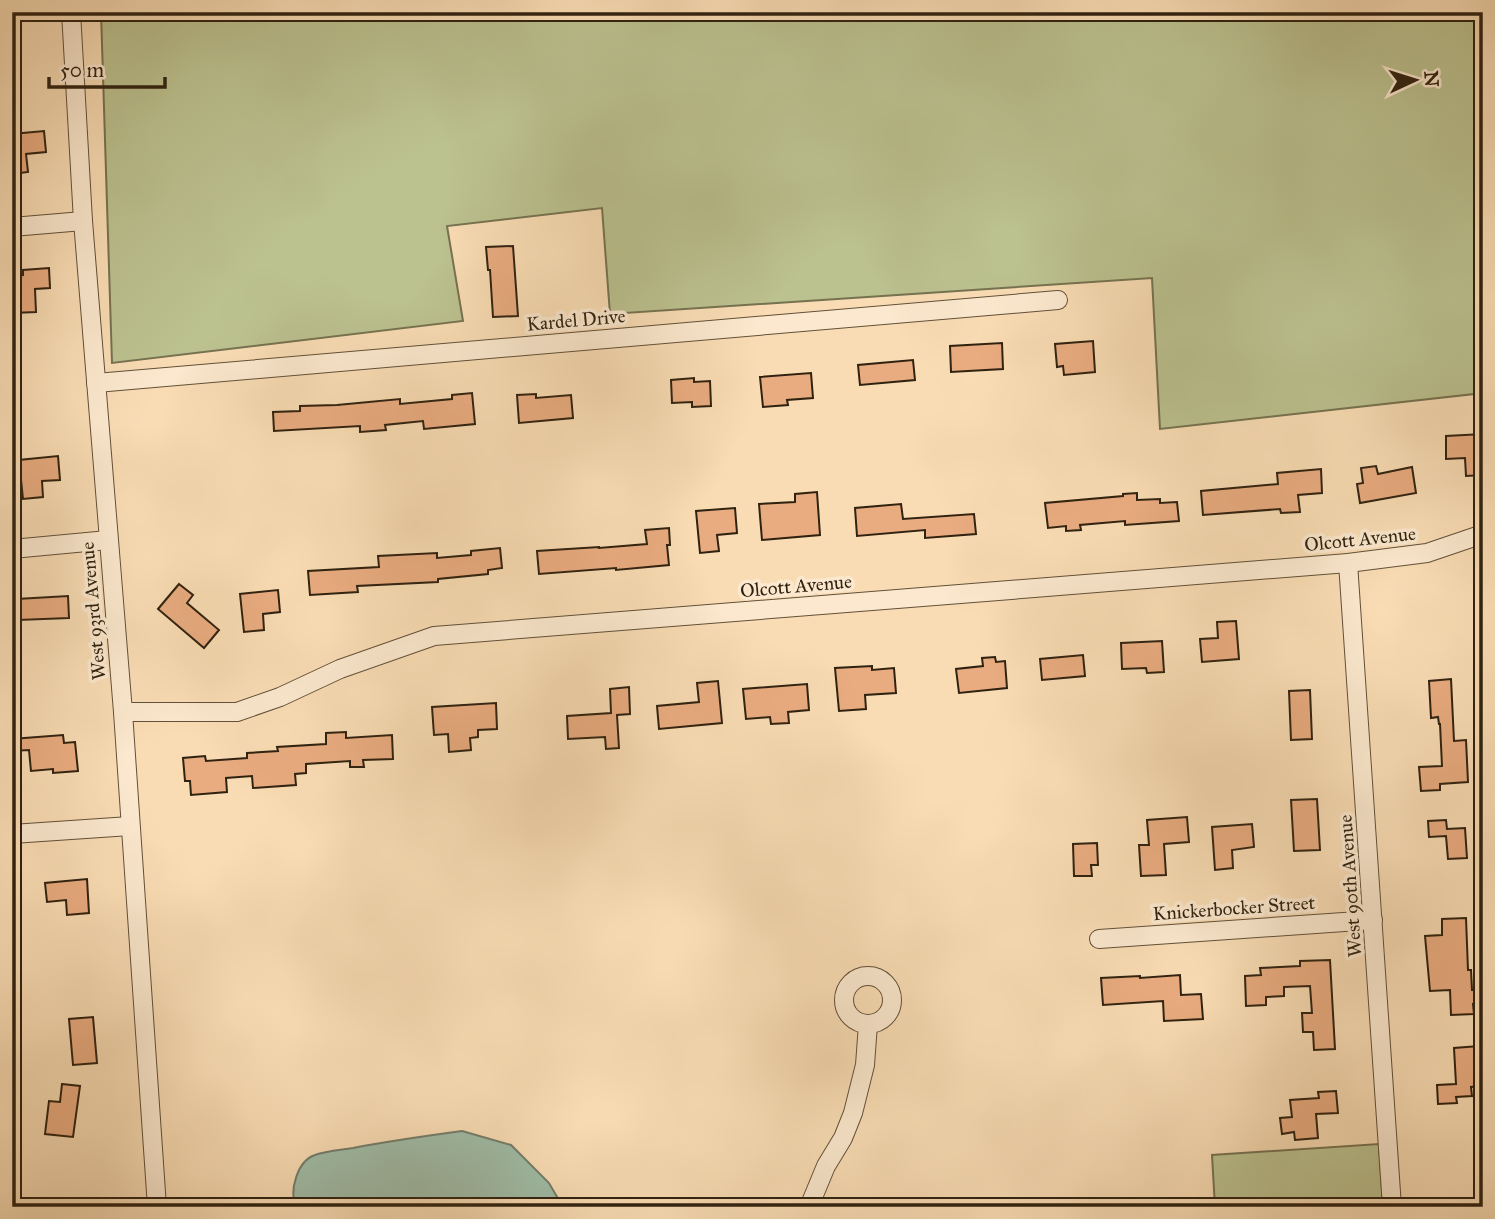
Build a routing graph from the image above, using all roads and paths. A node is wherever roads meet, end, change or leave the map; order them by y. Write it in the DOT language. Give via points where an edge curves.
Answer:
graph roads {
  1 [pos="71,12"];
  2 [pos="83,222"];
  3 [pos="12,227"];
  4 [pos="1058,300"];
  5 [pos="96,383"];
  6 [pos="1483,534"];
  7 [pos="108,540"];
  8 [pos="12,549"];
  9 [pos="1348,563"];
  10 [pos="123,712"];
  11 [pos="130,826"];
  12 [pos="12,834"];
  13 [pos="1373,920"];
  14 [pos="1099,939"];
  15 [pos="868,1024"];
  16 [pos="157,1207"];
  17 [pos="809,1207"];
  18 [pos="1392,1207"];
  1 -- 2 [label="street, West 93rd Avenue"];
  2 -- 3 [label="street"];
  2 -- 5 [label="street, West 93rd Avenue"];
  4 -- 5 [label="street, Kardel Drive"];
  5 -- 7 [label="street, West 93rd Avenue"];
  6 -- 9 [label="street, Olcott Avenue" via="1427,553"];
  7 -- 8 [label="street"];
  7 -- 10 [label="street, West 93rd Avenue"];
  9 -- 10 [label="street, Olcott Avenue" via="434,636 237,712"];
  9 -- 13 [label="street, West 90th Avenue"];
  10 -- 11 [label="street, West 93rd Avenue"];
  11 -- 12 [label="street"];
  11 -- 16 [label="street, West 93rd Avenue"];
  13 -- 14 [label="street, Knickerbocker Street"];
  13 -- 18 [label="street, West 90th Avenue"];
  15 -- 17 [label="street" via="865,1065 853,1113"];
}
